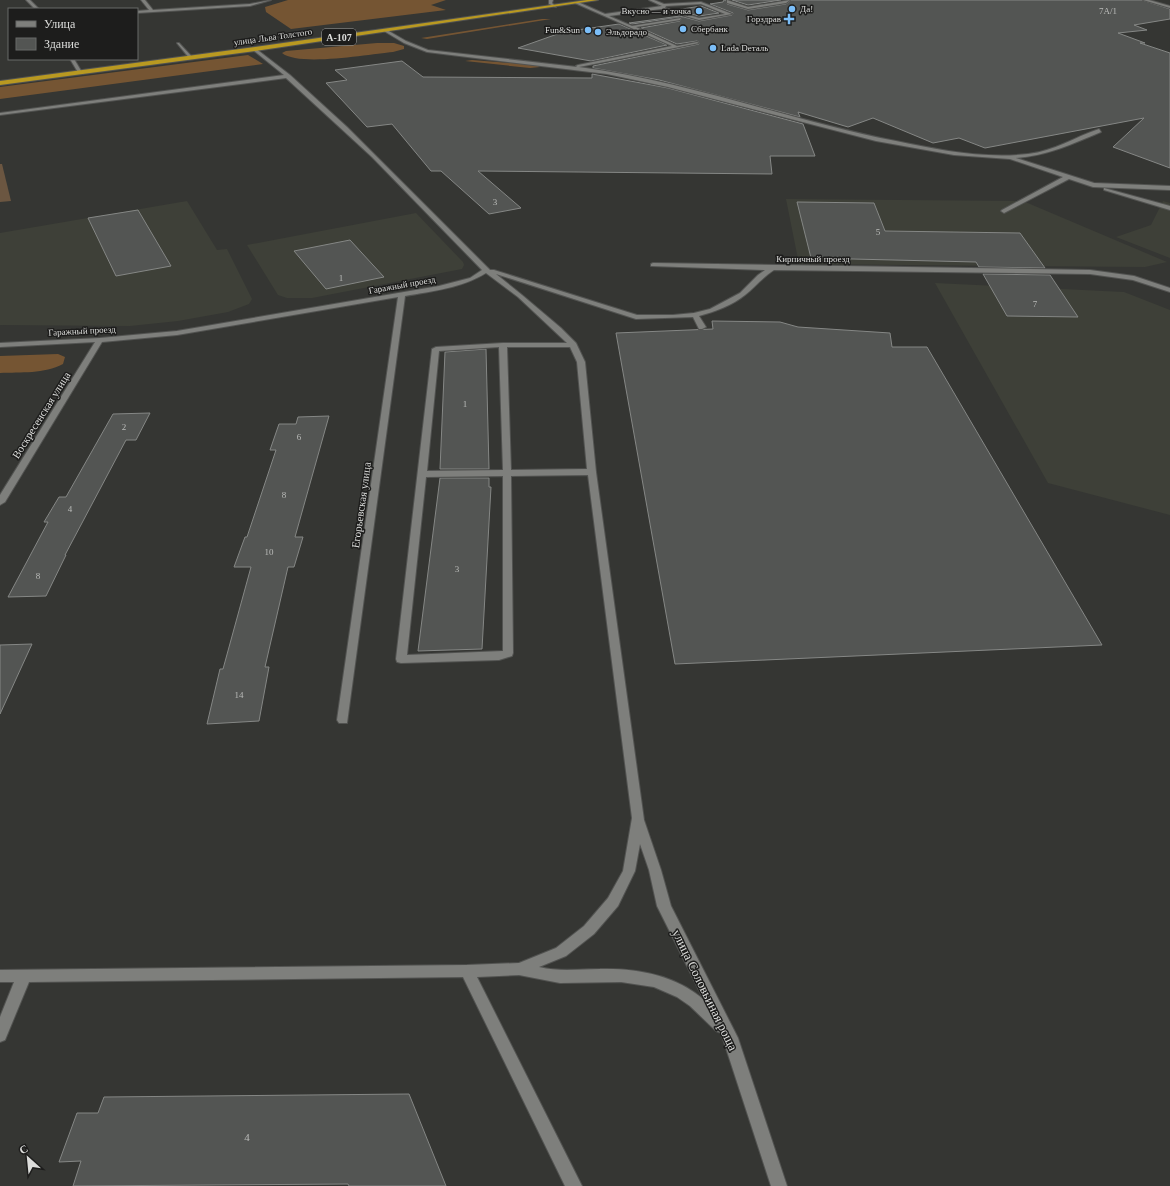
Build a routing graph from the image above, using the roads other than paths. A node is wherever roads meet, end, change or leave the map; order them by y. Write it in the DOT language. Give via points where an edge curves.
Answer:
graph roads {
  1 [pos="28,0"];
  2 [pos="143,0"];
  3 [pos="252,0"];
  4 [pos="269,0"];
  5 [pos="551,0"];
  6 [pos="596,0"];
  7 [pos="651,0"];
  8 [pos="729,0"];
  9 [pos="788,0"];
  10 [pos="1145,0"];
  11 [pos="577,3"];
  12 [pos="256,4"];
  13 [pos="555,6"];
  14 [pos="664,6"];
  15 [pos="1170,7"];
  16 [pos="36,8"];
  17 [pos="151,10"];
  18 [pos="138,12"];
  19 [pos="606,15"];
  20 [pos="680,19"];
  21 [pos="631,26"];
  22 [pos="386,31"];
  23 [pos="697,43"];
  24 [pos="178,44"];
  25 [pos="675,46"];
  26 [pos="255,49"];
  27 [pos="192,58"];
  28 [pos="73,60"];
  29 [pos="570,67"];
  30 [pos="81,73"];
  31 [pos="288,76"];
  32 [pos="0,83"];
  33 [pos="0,114"];
  34 [pos="1098,131"];
  35 [pos="1006,158"];
  36 [pos="1068,177"];
  37 [pos="1093,185"];
  38 [pos="1170,188"];
  39 [pos="1170,208"];
  40 [pos="1004,211"];
  41 [pos="653,265"];
  42 [pos="772,268"];
  43 [pos="486,270"];
  44 [pos="1170,290"];
  45 [pos="402,295"];
  46 [pos="695,315"];
  47 [pos="702,327"];
  48 [pos="100,340"];
  49 [pos="0,345"];
  50 [pos="503,345"];
  51 [pos="573,345"];
  52 [pos="592,472"];
  53 [pos="422,474"];
  54 [pos="507,474"];
  55 [pos="0,502"];
  56 [pos="342,720"];
  57 [pos="638,818"];
  58 [pos="519,969"];
  59 [pos="467,971"];
  60 [pos="0,976"];
  61 [pos="24,976"];
  62 [pos="0,1035"];
  63 [pos="731,1038"];
  64 [pos="574,1186"];
  65 [pos="779,1186"];
  1 -- 16 [label="street"];
  2 -- 17 [label="street"];
  3 -- 12 [label="street"];
  4 -- 12 [label="street"];
  5 -- 13 [label="street" via="550,3"];
  6 -- 11 [label="highway, улица Льва Толстого / А-107"];
  7 -- 14 [label="street"];
  8 -- 9 [label="street" via="728,2 748,8"];
  10 -- 15 [label="street"];
  11 -- 13 [label="highway, улица Льва Толстого / А-107"];
  11 -- 19 [label="street"];
  12 -- 17 [label="street"];
  13 -- 22 [label="highway, улица Льва Толстого / А-107"];
  14 -- 14 [label="street" via="699,19 730,14 701,3"];
  14 -- 19 [label="street"];
  17 -- 18 [label="street"];
  19 -- 21 [label="street"];
  20 -- 21 [label="street"];
  21 -- 25 [label="street"];
  22 -- 26 [label="highway, улица Льва Толстого / А-107"];
  22 -- 29 [label="street" via="427,51"];
  23 -- 25 [label="street"];
  24 -- 27 [label="street"];
  25 -- 29 [label="street"];
  26 -- 27 [label="highway, улица Льва Толстого / А-107"];
  26 -- 31 [label="street"];
  27 -- 30 [label="highway, улица Льва Толстого / А-107"];
  28 -- 30 [label="street"];
  29 -- 35 [label="street" via="645,81 883,141 946,152"];
  30 -- 32 [label="highway, улица Льва Толстого / А-107"];
  31 -- 33 [label="street"];
  31 -- 43 [label="street" via="337,120"];
  34 -- 35 [label="street" via="1052,151"];
  35 -- 36 [label="street"];
  36 -- 37 [label="street"];
  36 -- 40 [label="street"];
  37 -- 38 [label="street"];
  37 -- 39 [label="street"];
  41 -- 42 [label="street"];
  42 -- 44 [label="street, Кирпичный проезд" via="1090,272 1134,278"];
  42 -- 46 [label="street, Кирпичный проезд" via="742,294 712,310"];
  43 -- 45 [label="street, Гаражный проезд" via="472,279"];
  43 -- 46 [label="street, Кирпичный проезд" via="636,317"];
  43 -- 51 [label="street" via="520,296"];
  45 -- 48 [label="street, Гаражный проезд" via="177,334"];
  45 -- 56 [label="street, Егорьевская улица"];
  46 -- 47 [label="street"];
  48 -- 49 [label="street, Гаражный проезд"];
  48 -- 55 [label="street, Воскресенская улица"];
  50 -- 51 [label="street"];
  50 -- 53 [label="street" via="436,349"];
  50 -- 54 [label="street"];
  51 -- 52 [label="street" via="581,362"];
  52 -- 54 [label="street"];
  52 -- 57 [label="street"];
  53 -- 54 [label="street"];
  53 -- 54 [label="street" via="401,659 508,654"];
  57 -- 58 [label="street" via="629,871 613,902 588,930 561,952"];
  57 -- 63 [label="street, улица Соловьиная роща" via="664,906"];
  58 -- 59 [label="street"];
  58 -- 63 [label="street" via="556,977 603,975 644,978 671,985 709,1012"];
  59 -- 61 [label="street"];
  59 -- 64 [label="street"];
  60 -- 61 [label="street"];
  61 -- 62 [label="street"];
  63 -- 65 [label="street, улица Соловьиная роща"];
}
